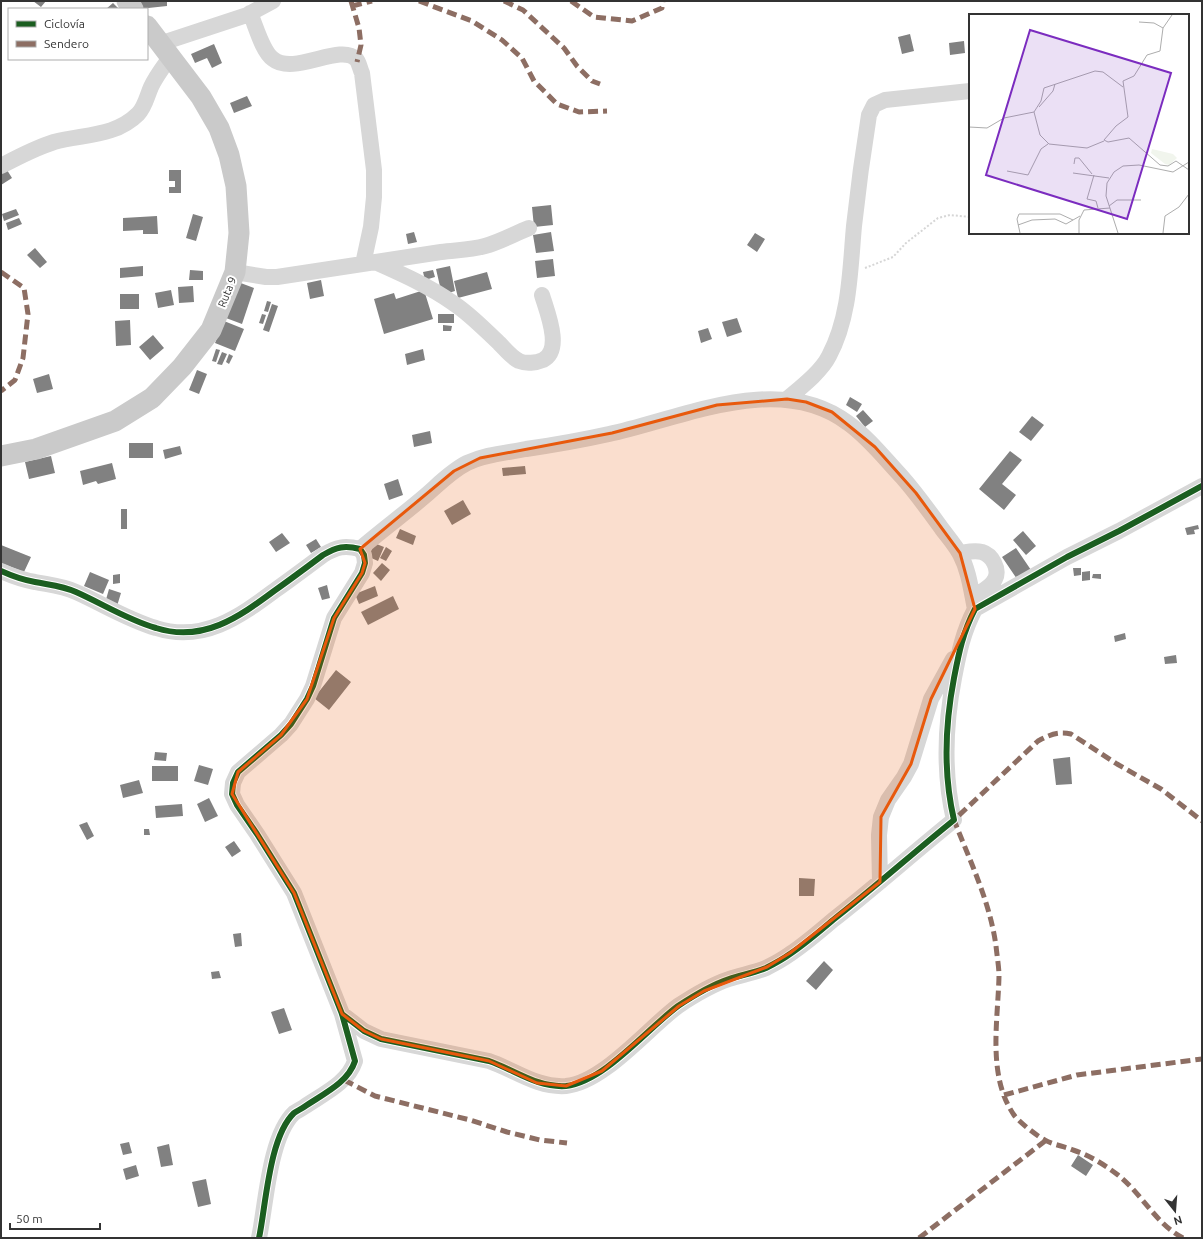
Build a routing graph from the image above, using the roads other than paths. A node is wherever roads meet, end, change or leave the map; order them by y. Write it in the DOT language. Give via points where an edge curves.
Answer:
graph roads {
  1 [pos="273,1"];
  2 [pos="250,13"];
  3 [pos="148,27"];
  4 [pos="166,50"];
  5 [pos="969,91"];
  6 [pos="1,166"];
  7 [pos="528,228"];
  8 [pos="369,263"];
  9 [pos="235,272"];
  10 [pos="542,295"];
  11 [pos="787,399"];
  12 [pos="1,456"];
  13 [pos="1202,486"];
  14 [pos="360,549"];
  15 [pos="960,553"];
  16 [pos="1,571"];
  17 [pos="974,603"];
  18 [pos="960,645"];
  19 [pos="880,882"];
  20 [pos="342,1014"];
  21 [pos="259,1238"];
  1 -- 2 [label="street"];
  2 -- 4 [label="street"];
  2 -- 8 [label="street" via="266,51 282,64 348,55 356,60 362,73 374,170"];
  3 -- 4 [label="main road, Ruta 9"];
  4 -- 6 [label="street" via="142,109 127,123 99,134 41,146"];
  4 -- 9 [label="main road, Ruta 9" via="201,97 219,128 229,155 236,186 239,233"];
  5 -- 11 [label="street" via="885,100 874,105 869,115 846,306 838,338 829,358 810,380"];
  7 -- 8 [label="street" via="485,246"];
  8 -- 9 [label="street" via="277,277"];
  8 -- 10 [label="street" via="423,284 452,302 520,362 542,361 549,356 552,349 551,328"];
  9 -- 12 [label="main road, Ruta 9" via="211,330 182,367 152,398 115,421 36,449"];
  11 -- 14 [label="street" via="717,405 612,433 480,458 454,471"];
  11 -- 15 [label="street" via="806,402 832,412 849,423 875,447 916,493"];
  13 -- 17 [label="street" via="1112,535"];
  14 -- 16 [label="street" via="349,546 327,552 244,613 224,624 196,632 158,629 133,621 75,591 26,580"];
  14 -- 20 [label="street" via="365,563 362,573 334,618 307,700 281,735 238,772 232,794 294,894"];
  15 -- 17 [label="street"];
  15 -- 17 [label="street" via="983,552 990,556 995,564 995,580"];
  17 -- 18 [label="street"];
  18 -- 19 [label="street" via="932,699 911,764 888,800 881,817"];
  18 -- 19 [label="street" via="948,711 946,749 948,785 954,820"];
  19 -- 20 [label="street" via="790,954 767,968 728,980 704,991 679,1006 602,1072 566,1086 537,1083 489,1061 382,1039 364,1031"];
  20 -- 21 [label="street" via="355,1061 353,1067 344,1080 294,1114 282,1131 275,1151"];
}
